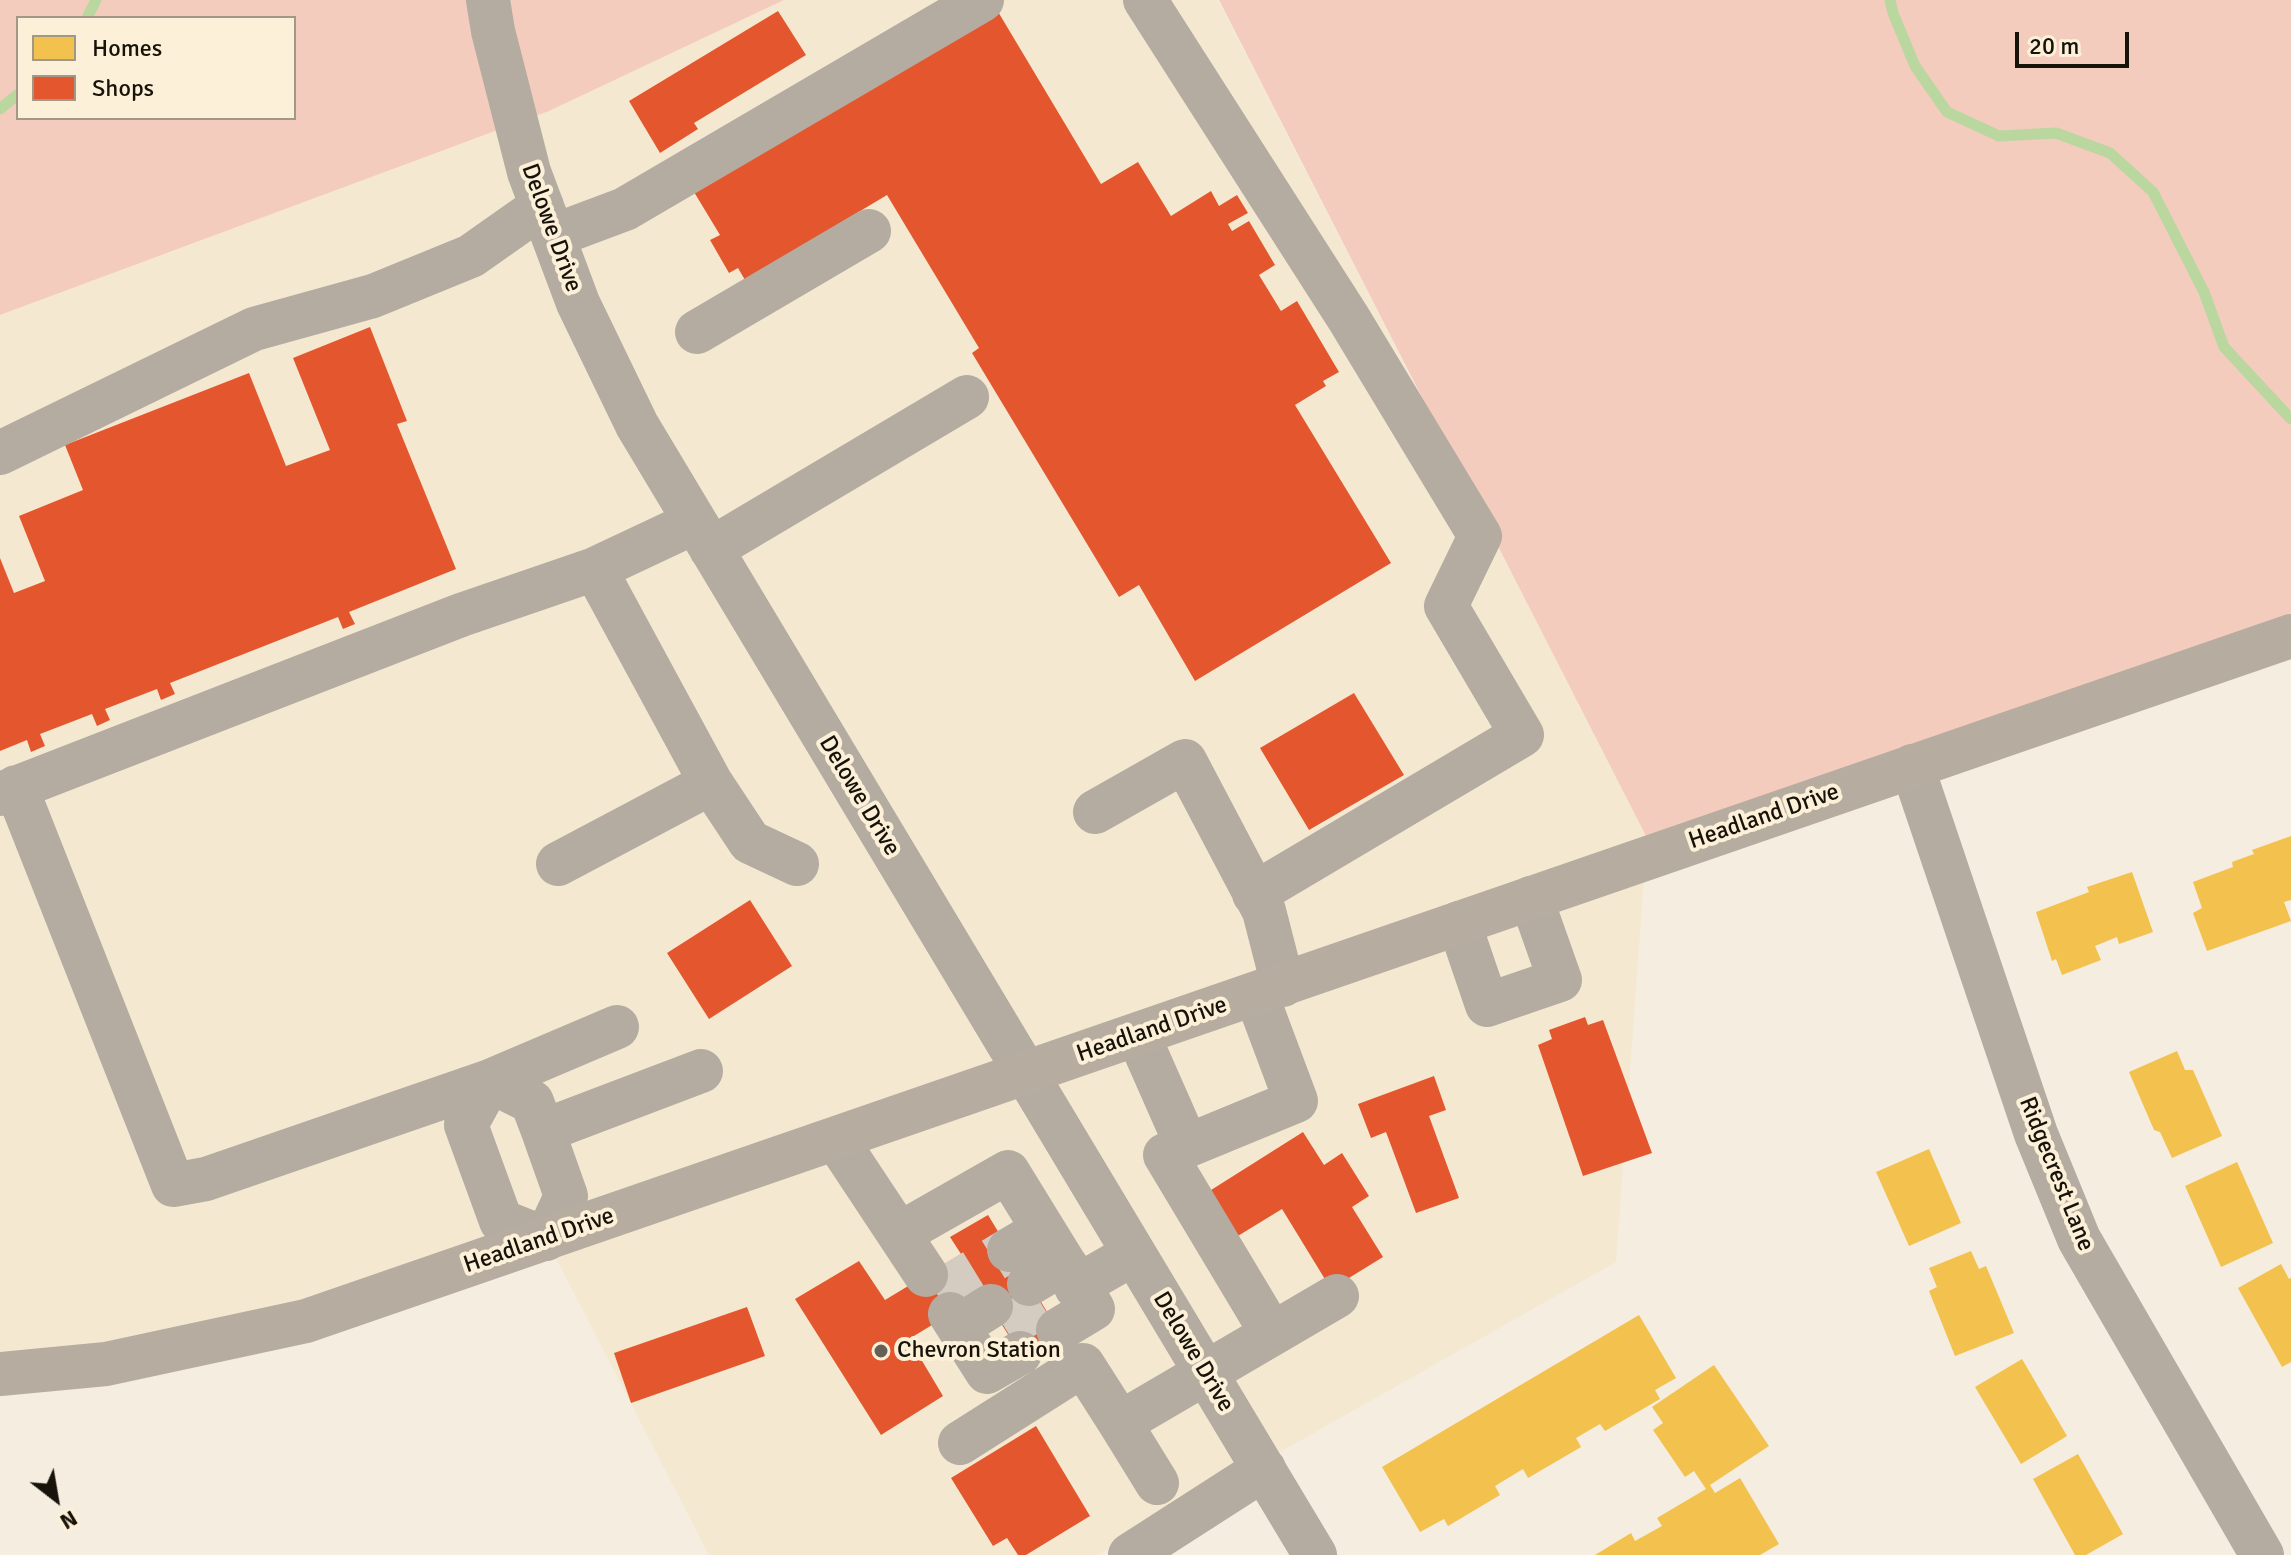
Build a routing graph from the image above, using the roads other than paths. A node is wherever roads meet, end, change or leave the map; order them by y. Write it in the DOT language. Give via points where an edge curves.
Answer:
graph roads {
  1 [pos="488,0"];
  2 [pos="982,0"];
  3 [pos="1145,0"];
  4 [pos="547,221"];
  5 [pos="869,231"];
  6 [pos="697,332"];
  7 [pos="967,397"];
  8 [pos="0,453"];
  9 [pos="703,535"];
  10 [pos="595,569"];
  11 [pos="2291,636"];
  12 [pos="1912,766"];
  13 [pos="711,783"];
  14 [pos="8,791"];
  15 [pos="1095,812"];
  16 [pos="558,864"];
  17 [pos="797,864"];
  18 [pos="1254,894"];
  19 [pos="1531,898"];
  20 [pos="1459,923"];
  21 [pos="1270,989"];
  22 [pos="617,1027"];
  23 [pos="1138,1035"];
  24 [pos="701,1071"];
  25 [pos="1025,1074"];
  26 [pos="490,1081"];
  27 [pos="543,1131"];
  28 [pos="836,1139"];
  29 [pos="1187,1146"];
  30 [pos="899,1234"];
  31 [pos="546,1239"];
  32 [pos="1133,1254"];
  33 [pos="926,1275"];
  34 [pos="1337,1296"];
  35 [pos="1271,1332"];
  36 [pos="1204,1372"];
  37 [pos="0,1374"];
  38 [pos="1120,1423"];
  39 [pos="960,1443"];
  40 [pos="1264,1469"];
  41 [pos="1157,1483"];
  42 [pos="1130,1555"];
  43 [pos="1315,1555"];
  44 [pos="2262,1555"];
  1 -- 4 [label="street, Delowe Drive" via="529,172"];
  2 -- 4 [label="street" via="625,209"];
  3 -- 18 [label="street" via="1480,536 1446,606 1522,735"];
  4 -- 8 [label="street" via="373,296 254,329"];
  4 -- 9 [label="street, Delowe Drive" via="578,303 637,425"];
  5 -- 6 [label="street"];
  7 -- 9 [label="street"];
  9 -- 10 [label="street"];
  9 -- 25 [label="street, Delowe Drive"];
  10 -- 13 [label="street"];
  10 -- 14 [label="street" via="448,620"];
  11 -- 12 [label="main road, Headland Drive"];
  12 -- 19 [label="main road, Headland Drive"];
  12 -- 44 [label="street, Ridgecrest Lane" via="2036,1134 2079,1239"];
  13 -- 16 [label="street"];
  13 -- 17 [label="street" via="750,842"];
  14 -- 26 [label="street" via="173,1185 206,1179"];
  15 -- 18 [label="street" via="1185,761"];
  18 -- 21 [label="street" via="1264,911"];
  19 -- 20 [label="main road, Headland Drive"];
  19 -- 20 [label="street" via="1560,980 1487,1005"];
  20 -- 21 [label="main road, Headland Drive"];
  21 -- 23 [label="main road, Headland Drive"];
  21 -- 29 [label="street" via="1296,1101"];
  22 -- 26 [label="street"];
  23 -- 25 [label="main road, Headland Drive"];
  23 -- 29 [label="street"];
  24 -- 27 [label="street"];
  25 -- 28 [label="main road, Headland Drive"];
  25 -- 32 [label="street, Delowe Drive"];
  26 -- 27 [label="street" via="532,1102"];
  26 -- 31 [label="street" via="466,1125 501,1221"];
  27 -- 31 [label="street" via="566,1196"];
  28 -- 30 [label="street"];
  28 -- 31 [label="main road, Headland Drive"];
  29 -- 35 [label="street" via="1165,1155"];
  30 -- 32 [label="street" via="1008,1172 1046,1278"];
  30 -- 33 [label="street"];
  31 -- 37 [label="main road, Headland Drive" via="306,1321 106,1364"];
  32 -- 36 [label="street, Delowe Drive"];
  34 -- 35 [label="street"];
  35 -- 36 [label="street"];
  36 -- 38 [label="street"];
  36 -- 40 [label="street, Delowe Drive"];
  38 -- 39 [label="street" via="1083,1365"];
  38 -- 41 [label="street"];
  40 -- 42 [label="street"];
  40 -- 43 [label="street, Delowe Drive"];
}
